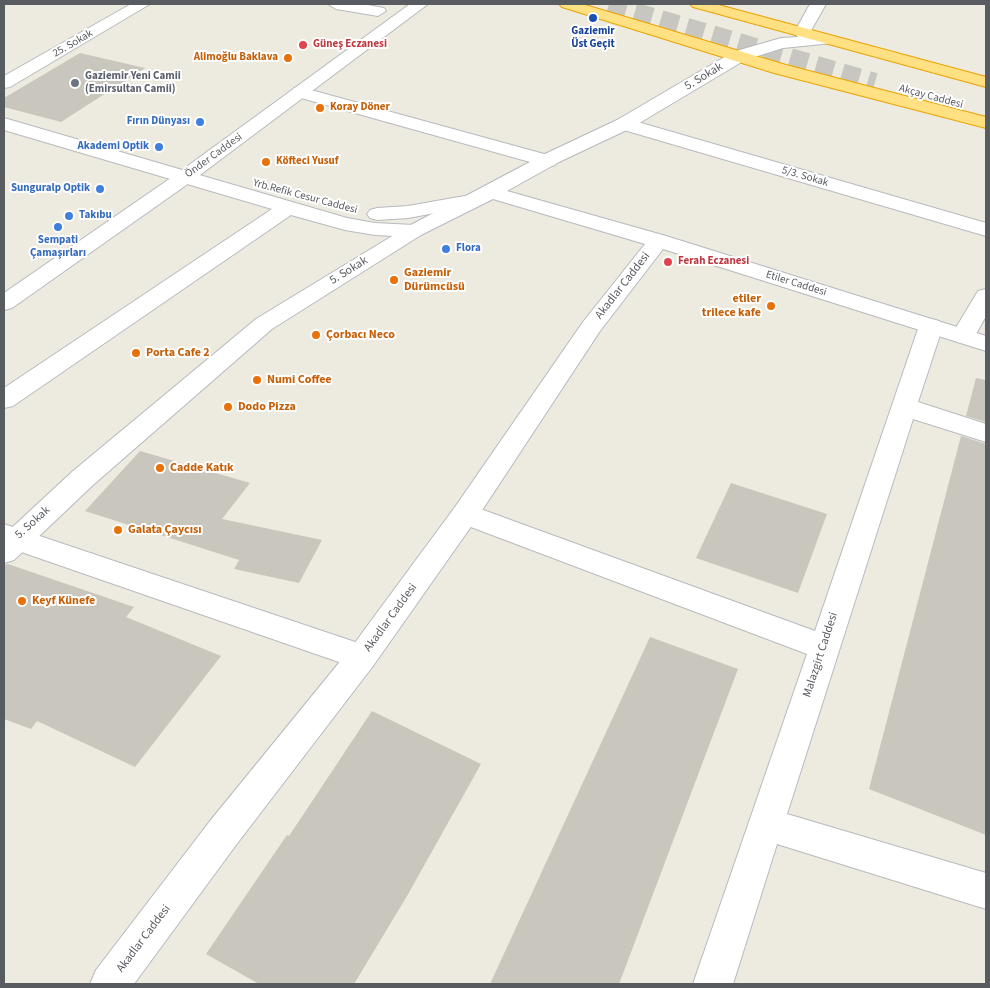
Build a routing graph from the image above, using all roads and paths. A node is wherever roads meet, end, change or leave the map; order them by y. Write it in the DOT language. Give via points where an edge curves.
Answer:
graph roads {
  1 [pos="142,4"];
  2 [pos="336,4"];
  3 [pos="420,4"];
  4 [pos="567,4"];
  5 [pos="698,4"];
  6 [pos="818,4"];
  7 [pos="383,8"];
  8 [pos="718,9"];
  9 [pos="355,29"];
  10 [pos="802,33"];
  11 [pos="672,36"];
  12 [pos="826,40"];
  13 [pos="331,47"];
  14 [pos="857,49"];
  15 [pos="739,56"];
  16 [pos="891,71"];
  17 [pos="875,82"];
  18 [pos="986,82"];
  19 [pos="835,83"];
  20 [pos="4,84"];
  21 [pos="300,92"];
  22 [pos="986,97"];
  23 [pos="986,112"];
  24 [pos="986,122"];
  25 [pos="4,124"];
  26 [pos="624,124"];
  27 [pos="548,161"];
  28 [pos="165,172"];
  29 [pos="192,172"];
  30 [pos="483,196"];
  31 [pos="289,207"];
  32 [pos="414,230"];
  33 [pos="986,230"];
  34 [pos="658,241"];
  35 [pos="4,295"];
  36 [pos="986,296"];
  37 [pos="4,302"];
  38 [pos="931,326"];
  39 [pos="963,336"];
  40 [pos="986,344"];
  41 [pos="4,400"];
  42 [pos="905,407"];
  43 [pos="986,433"];
  44 [pos="465,514"];
  45 [pos="8,542"];
  46 [pos="823,647"];
  47 [pos="362,657"];
  48 [pos="765,824"];
  49 [pos="986,891"];
  50 [pos="110,984"];
  51 [pos="712,984"];
  1 -- 20 [label="street, 25. Sokak"];
  2 -- 7 [label="street"];
  3 -- 21 [label="street, Önder Caddesi"];
  4 -- 11 [label="highway"];
  5 -- 8 [label="highway"];
  6 -- 10 [label="street"];
  7 -- 9 [label="street"];
  8 -- 10 [label="highway"];
  8 -- 11 [label="highway" via="739,22 730,33 702,40"];
  10 -- 12 [label="highway"];
  11 -- 15 [label="highway"];
  12 -- 14 [label="highway"];
  12 -- 15 [label="street, 5. Sokak" via="781,43"];
  13 -- 28 [label="street, Önder Caddesi"];
  14 -- 18 [label="highway"];
  14 -- 19 [label="highway" via="819,47 801,56 799,64 809,72"];
  15 -- 19 [label="highway"];
  15 -- 26 [label="street, 5. Sokak"];
  16 -- 22 [label="highway, Akçay Caddesi"];
  17 -- 23 [label="highway, Akçay Caddesi"];
  19 -- 24 [label="highway"];
  21 -- 27 [label="street"];
  21 -- 29 [label="street, Önder Caddesi"];
  25 -- 28 [label="street, Yrb.Refik Cesur Caddesi"];
  26 -- 27 [label="street, 5. Sokak"];
  26 -- 33 [label="street, 5/3. Sokak"];
  27 -- 30 [label="street, 5. Sokak"];
  28 -- 29 [label="street, Yrb.Refik Cesur Caddesi"];
  28 -- 35 [label="street, Önder Caddesi"];
  29 -- 30 [label="street, Yrb.Refik Cesur Caddesi" via="358,212 408,212"];
  29 -- 31 [label="street, Yrb.Refik Cesur Caddesi"];
  29 -- 37 [label="street, Önder Caddesi"];
  30 -- 32 [label="street, 5. Sokak"];
  30 -- 34 [label="street, Etiler Caddesi"];
  31 -- 32 [label="street, Yrb.Refik Cesur Caddesi" via="345,224"];
  31 -- 41 [label="street"];
  32 -- 45 [label="street, 5. Sokak" via="264,324"];
  34 -- 38 [label="street, Etiler Caddesi"];
  34 -- 44 [label="street, Akadlar Caddesi" via="591,327"];
  36 -- 39 [label="street"];
  38 -- 39 [label="street, Etiler Caddesi"];
  38 -- 42 [label="street, Malazgirt Caddesi"];
  39 -- 40 [label="street, Etiler Caddesi"];
  42 -- 43 [label="street"];
  42 -- 46 [label="street, Malazgirt Caddesi"];
  44 -- 46 [label="street"];
  44 -- 47 [label="street, Akadlar Caddesi"];
  45 -- 47 [label="street"];
  46 -- 48 [label="street, Malazgirt Caddesi"];
  47 -- 50 [label="street, Akadlar Caddesi" via="223,833"];
  48 -- 49 [label="street"];
  48 -- 51 [label="street, Malazgirt Caddesi"];
}
